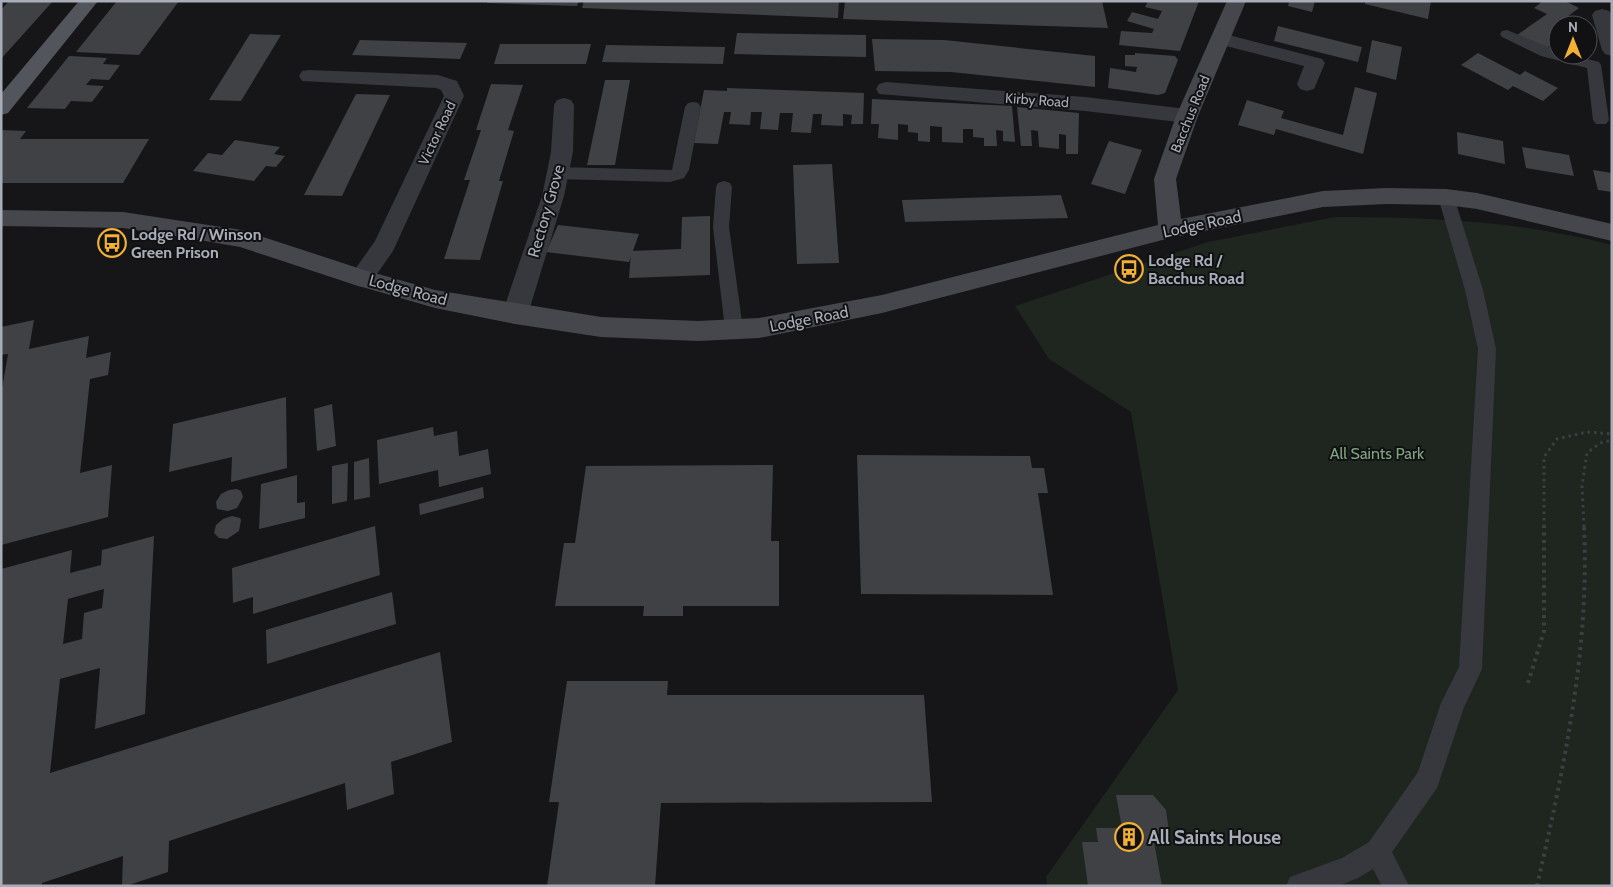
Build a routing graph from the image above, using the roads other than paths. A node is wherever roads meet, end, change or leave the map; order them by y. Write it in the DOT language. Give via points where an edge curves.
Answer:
graph roads {
  1 [pos="89,1"];
  2 [pos="1236,1"];
  3 [pos="1602,15"];
  4 [pos="1507,34"];
  5 [pos="1221,39"];
  6 [pos="1612,50"];
  7 [pos="1603,63"];
  8 [pos="308,77"];
  9 [pos="1307,84"];
  10 [pos="886,89"];
  11 [pos="564,105"];
  12 [pos="693,107"];
  13 [pos="1,108"];
  14 [pos="1187,116"];
  15 [pos="1601,120"];
  16 [pos="557,174"];
  17 [pos="724,187"];
  18 [pos="1446,197"];
  19 [pos="1,218"];
  20 [pos="1170,230"];
  21 [pos="1612,234"];
  22 [pos="361,278"];
  23 [pos="515,314"];
  24 [pos="734,330"];
  25 [pos="1378,851"];
  26 [pos="1298,886"];
  27 [pos="1396,886"];
  1 -- 13 [label="main road"];
  2 -- 5 [label="street, Bacchus Road"];
  3 -- 6 [label="street"];
  4 -- 7 [label="lane" via="1546,53"];
  5 -- 9 [label="street" via="1315,63"];
  5 -- 14 [label="street, Bacchus Road"];
  7 -- 15 [label="lane"];
  8 -- 22 [label="street, Victor Road" via="438,82 450,86 454,96 385,246"];
  10 -- 14 [label="street, Kirby Road" via="1085,104"];
  11 -- 16 [label="street, Rectory Grove" via="562,152"];
  12 -- 16 [label="lane" via="678,174"];
  14 -- 20 [label="street, Bacchus Road" via="1165,179"];
  16 -- 23 [label="street, Rectory Grove"];
  17 -- 24 [label="lane" via="721,227"];
  18 -- 20 [label="street, Lodge Road" via="1323,199"];
  18 -- 21 [label="street, Lodge Road" via="1477,201"];
  18 -- 25 [label="lane" via="1488,349 1470,669 1453,704 1428,780"];
  19 -- 22 [label="street, Lodge Road" via="123,220 182,229 242,239"];
  20 -- 24 [label="street, Lodge Road" via="882,304"];
  22 -- 23 [label="street, Lodge Road" via="435,298"];
  23 -- 24 [label="street, Lodge Road" via="601,327"];
  25 -- 26 [label="lane" via="1349,869"];
  25 -- 27 [label="lane"];
}
